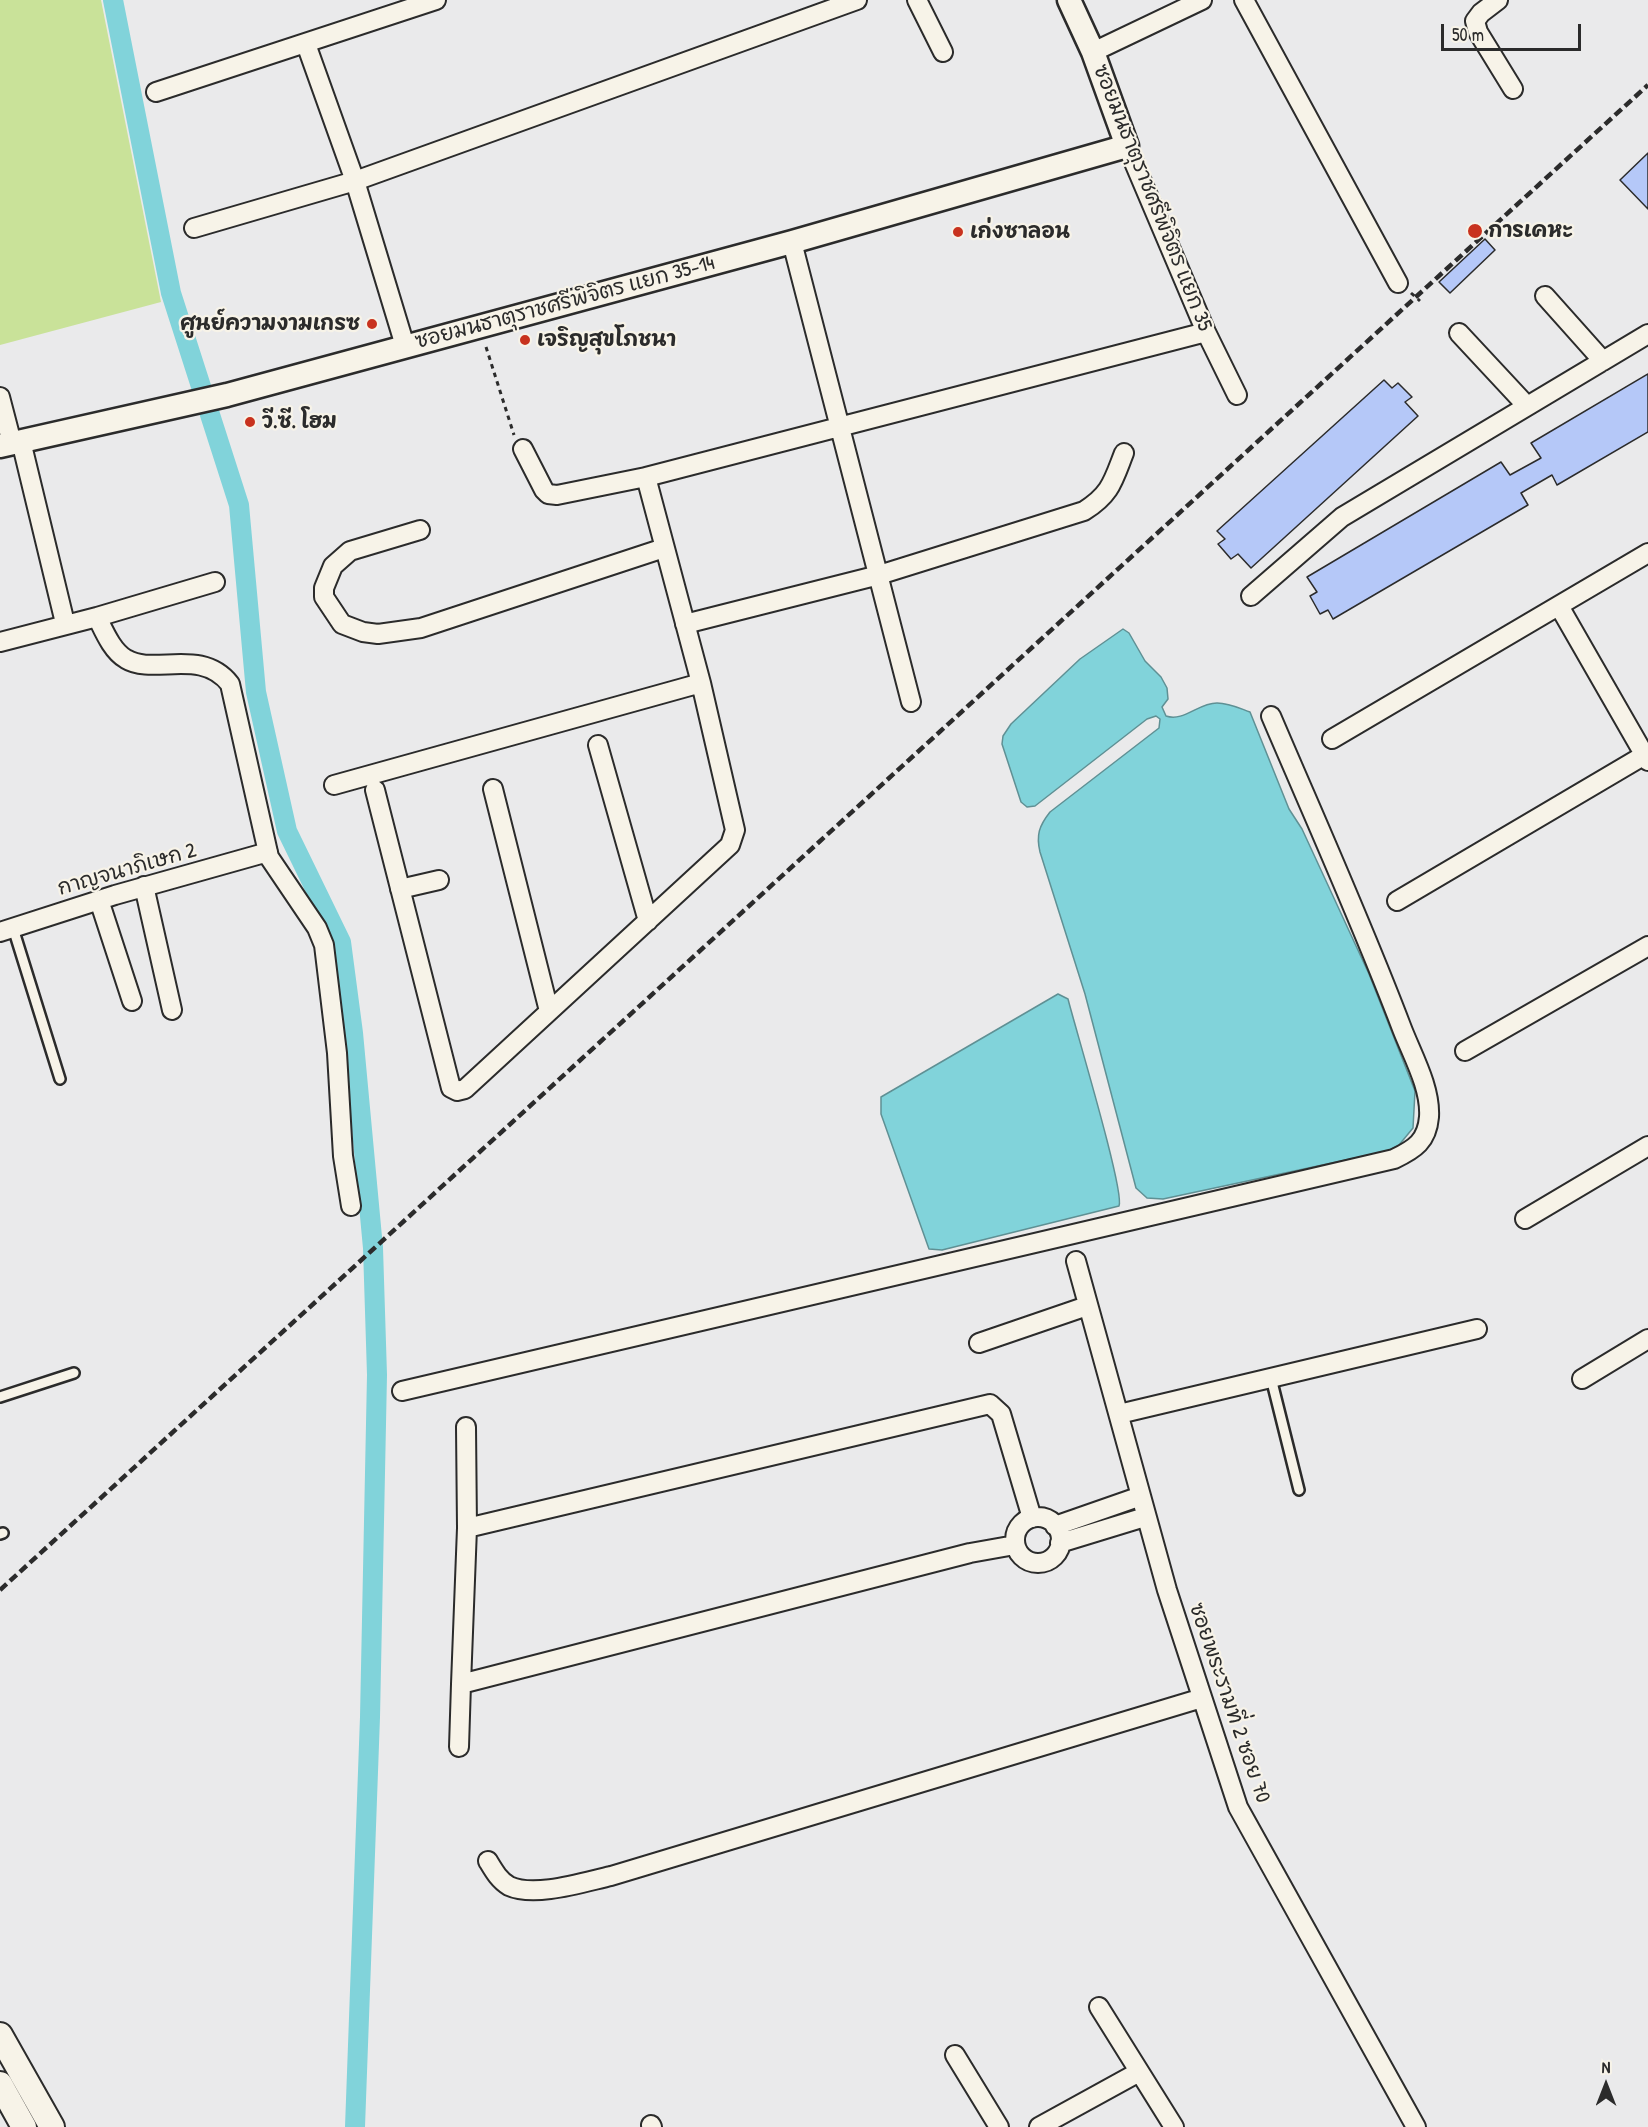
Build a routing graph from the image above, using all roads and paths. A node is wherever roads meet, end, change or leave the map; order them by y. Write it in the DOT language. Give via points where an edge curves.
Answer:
graph roads {
  1 [pos="857,0"];
  2 [pos="917,0"];
  3 [pos="1069,0"];
  4 [pos="1202,0"];
  5 [pos="1244,0"];
  6 [pos="1498,0"];
  7 [pos="431,1"];
  8 [pos="306,44"];
  9 [pos="943,51"];
  10 [pos="1093,52"];
  11 [pos="1513,89"];
  12 [pos="156,92"];
  13 [pos="1127,146"];
  14 [pos="355,181"];
  15 [pos="194,228"];
  16 [pos="792,242"];
  17 [pos="1398,283"];
  18 [pos="1545,296"];
  19 [pos="479,326"];
  20 [pos="1206,332"];
  21 [pos="1459,333"];
  22 [pos="1648,334"];
  23 [pos="405,346"];
  24 [pos="1603,361"];
  25 [pos="1237,395"];
  26 [pos="0,397"];
  27 [pos="1527,406"];
  28 [pos="840,428"];
  29 [pos="11,443"];
  30 [pos="519,445"];
  31 [pos="1124,453"];
  32 [pos="646,477"];
  33 [pos="420,530"];
  34 [pos="664,548"];
  35 [pos="1648,553"];
  36 [pos="879,574"];
  37 [pos="215,582"];
  38 [pos="1251,596"];
  39 [pos="1559,606"];
  40 [pos="97,617"];
  41 [pos="65,624"];
  42 [pos="686,624"];
  43 [pos="0,642"];
  44 [pos="701,683"];
  45 [pos="911,702"];
  46 [pos="1271,716"];
  47 [pos="1332,739"];
  48 [pos="598,745"];
  49 [pos="1647,757"];
  50 [pos="334,785"];
  51 [pos="493,789"];
  52 [pos="375,790"];
  53 [pos="268,852"];
  54 [pos="440,880"];
  55 [pos="144,886"];
  56 [pos="400,889"];
  57 [pos="99,900"];
  58 [pos="1397,901"];
  59 [pos="648,921"];
  60 [pos="7,930"];
  61 [pos="1648,946"];
  62 [pos="132,1001"];
  63 [pos="172,1010"];
  64 [pos="549,1011"];
  65 [pos="1465,1051"];
  66 [pos="60,1079"];
  67 [pos="1648,1146"];
  68 [pos="351,1206"];
  69 [pos="1525,1219"];
  70 [pos="1076,1261"];
  71 [pos="1087,1306"];
  72 [pos="1477,1329"];
  73 [pos="1648,1339"];
  74 [pos="979,1343"];
  75 [pos="74,1373"];
  76 [pos="1271,1378"];
  77 [pos="1582,1379"];
  78 [pos="402,1391"];
  79 [pos="0,1397"];
  80 [pos="1119,1414"];
  81 [pos="466,1427"];
  82 [pos="1299,1490"];
  83 [pos="1141,1496"];
  84 [pos="1145,1517"];
  85 [pos="1032,1518"];
  86 [pos="467,1528"];
  87 [pos="1058,1534"];
  88 [pos="1016,1545"];
  89 [pos="461,1684"];
  90 [pos="1202,1698"];
  91 [pos="459,1747"];
  92 [pos="488,1861"];
  93 [pos="1099,2007"];
  94 [pos="0,2035"];
  95 [pos="955,2055"];
  96 [pos="1139,2072"];
  97 [pos="0,2084"];
  98 [pos="24,2127"];
  99 [pos="52,2127"];
  100 [pos="999,2127"];
  101 [pos="1039,2127"];
  102 [pos="1174,2127"];
  103 [pos="1416,2127"];
  1 -- 14 [label="street"];
  2 -- 9 [label="street"];
  3 -- 10 [label="street, ซอยมนธาตุราชศรีพิจิตร แยก 35"];
  4 -- 10 [label="street"];
  5 -- 17 [label="street"];
  6 -- 11 [label="street" via="1475,21"];
  7 -- 8 [label="street"];
  8 -- 12 [label="street"];
  8 -- 14 [label="street"];
  10 -- 13 [label="street, ซอยมนธาตุราชศรีพิจิตร แยก 35"];
  13 -- 16 [label="street, ซอยมนธาตุราชศรีพิจิตร แยก 35-14"];
  13 -- 20 [label="street, ซอยมนธาตุราชศรีพิจิตร แยก 35"];
  14 -- 15 [label="street"];
  14 -- 23 [label="street"];
  16 -- 19 [label="street, ซอยมนธาตุราชศรีพิจิตร แยก 35-14"];
  16 -- 28 [label="street"];
  18 -- 24 [label="street"];
  19 -- 23 [label="street, ซอยมนธาตุราชศรีพิจิตร แยก 35-14"];
  19 -- 30 [label="path"];
  20 -- 25 [label="street, ซอยมนธาตุราชศรีพิจิตร แยก 35"];
  20 -- 28 [label="street"];
  21 -- 27 [label="street"];
  22 -- 24 [label="street"];
  23 -- 29 [label="street, ซอยมนธาตุราชศรีพิจิตร แยก 35-14" via="227,395"];
  24 -- 27 [label="street"];
  26 -- 29 [label="street"];
  27 -- 38 [label="street" via="1342,517"];
  28 -- 32 [label="street"];
  28 -- 36 [label="street"];
  29 -- 41 [label="street"];
  30 -- 32 [label="street" via="548,494"];
  31 -- 36 [label="street" via="1106,496 1084,511"];
  32 -- 34 [label="street"];
  33 -- 34 [label="street" via="350,551 333,566 324,597 342,624 378,634 421,628"];
  34 -- 42 [label="street"];
  35 -- 39 [label="street"];
  36 -- 42 [label="street"];
  36 -- 45 [label="street"];
  37 -- 40 [label="street"];
  39 -- 47 [label="street"];
  39 -- 49 [label="street"];
  40 -- 41 [label="street"];
  40 -- 53 [label="street" via="125,659 191,663 212,670 230,684"];
  41 -- 43 [label="street"];
  42 -- 44 [label="street"];
  44 -- 50 [label="street"];
  44 -- 59 [label="street" via="735,830 730,845"];
  46 -- 78 [label="street" via="1423,1083 1429,1115 1426,1134 1417,1148 1394,1159"];
  48 -- 59 [label="street"];
  49 -- 58 [label="street"];
  51 -- 64 [label="street"];
  52 -- 56 [label="street"];
  53 -- 55 [label="street, กาญจนาภิเษก 2"];
  53 -- 68 [label="street" via="324,945"];
  54 -- 56 [label="street"];
  55 -- 57 [label="street, กาญจนาภิเษก 2"];
  55 -- 63 [label="street"];
  56 -- 64 [label="street" via="451,1088 465,1089"];
  57 -- 60 [label="street, กาญจนาภิเษก 2"];
  57 -- 62 [label="street"];
  59 -- 64 [label="street"];
  60 -- 66 [label="lane"];
  61 -- 65 [label="street"];
  67 -- 69 [label="street"];
  70 -- 71 [label="street, ซอยพระรามที่ 2 ซอย 70"];
  71 -- 74 [label="street"];
  71 -- 80 [label="street, ซอยพระรามที่ 2 ซอย 70"];
  72 -- 76 [label="street"];
  73 -- 77 [label="street"];
  75 -- 79 [label="lane"];
  76 -- 80 [label="street"];
  76 -- 82 [label="lane"];
  80 -- 83 [label="street, ซอยพระรามที่ 2 ซอย 70"];
  81 -- 86 [label="street"];
  83 -- 84 [label="street, ซอยพระรามที่ 2 ซอย 70"];
  83 -- 87 [label="street"];
  84 -- 87 [label="street"];
  84 -- 90 [label="street, ซอยพระรามที่ 2 ซอย 70"];
  85 -- 86 [label="street" via="1001,1414 990,1404"];
  85 -- 87 [label="street" via="1045,1518"];
  85 -- 88 [label="street" via="1020,1525"];
  86 -- 89 [label="street"];
  87 -- 88 [label="street" via="1054,1556 1042,1562 1022,1557"];
  88 -- 89 [label="street" via="970,1553"];
  89 -- 91 [label="street"];
  90 -- 92 [label="street" via="573,1885 522,1890 507,1885"];
  90 -- 103 [label="street, ซอยพระรามที่ 2 ซอย 70" via="1238,1807"];
  93 -- 96 [label="street"];
  94 -- 99 [label="main road"];
  95 -- 100 [label="street"];
  96 -- 101 [label="street"];
  96 -- 102 [label="street"];
  97 -- 98 [label="main road"];
}
